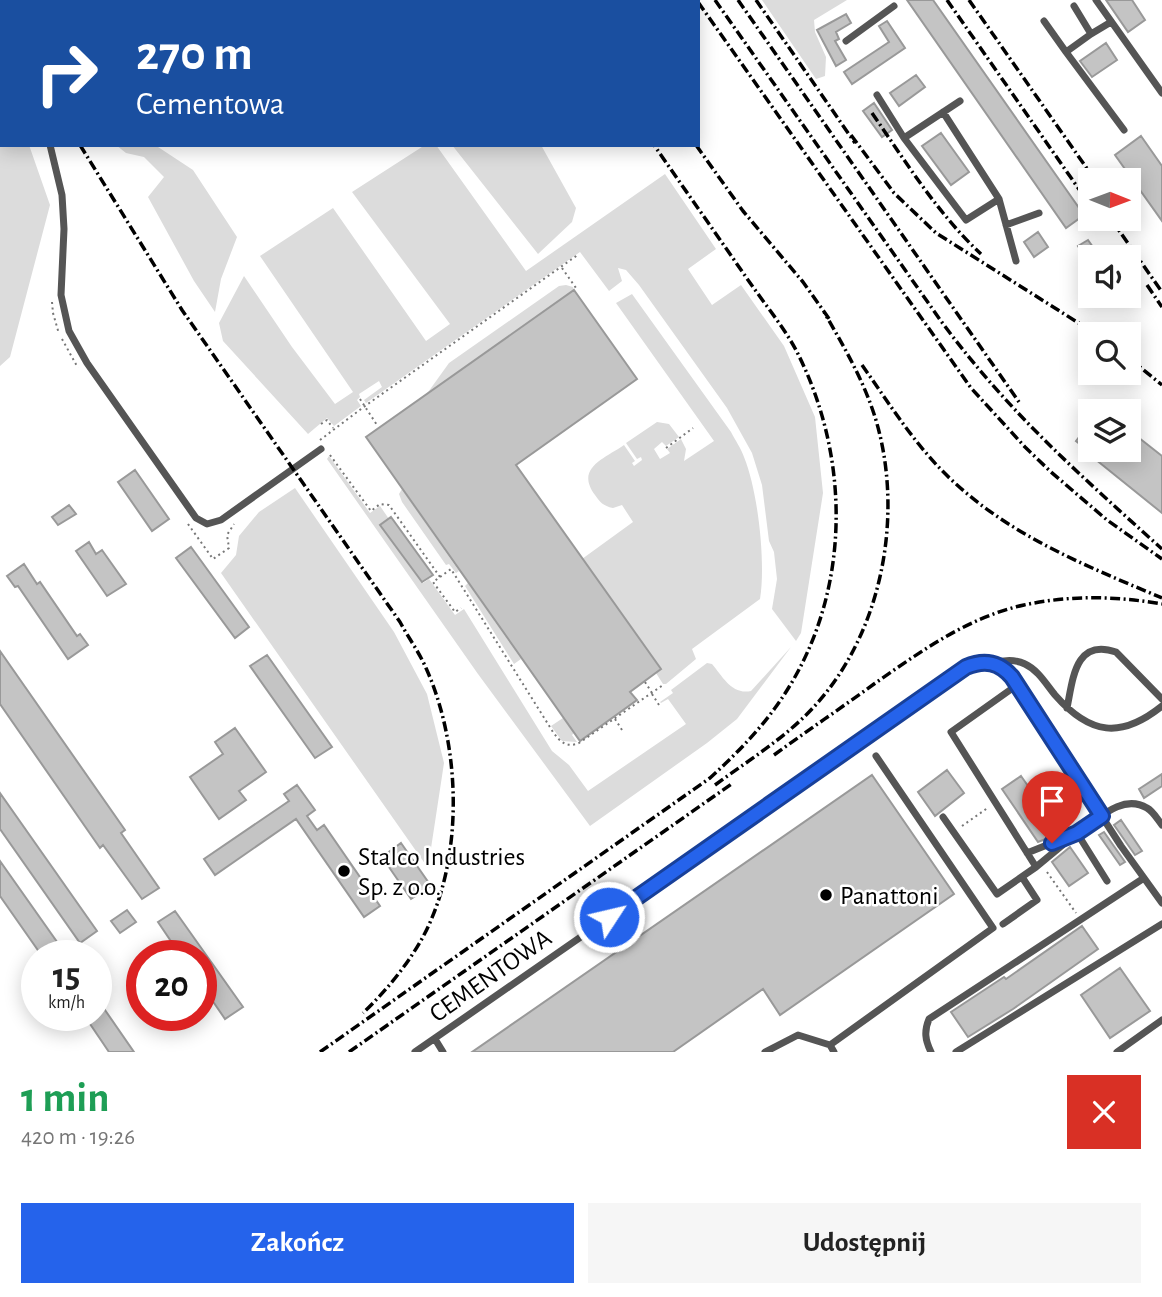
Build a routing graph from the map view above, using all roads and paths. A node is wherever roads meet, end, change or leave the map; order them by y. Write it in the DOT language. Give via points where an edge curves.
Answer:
graph roads {
  1 [pos="1096,0"];
  2 [pos="894,6"];
  3 [pos="1073,6"];
  4 [pos="1044,21"];
  5 [pos="1111,22"];
  6 [pos="1091,34"];
  7 [pos="846,41"];
  8 [pos="1066,52"];
  9 [pos="1162,93"];
  10 [pos="877,95"];
  11 [pos="960,101"];
  12 [pos="943,112"];
  13 [pos="1124,130"];
  14 [pos="904,138"];
  15 [pos="50,147"];
  16 [pos="999,200"];
  17 [pos="1039,213"];
  18 [pos="1006,225"];
  19 [pos="579,254"];
  20 [pos="1016,261"];
  21 [pos="561,267"];
  22 [pos="576,288"];
  23 [pos="52,299"];
  24 [pos="77,367"];
  25 [pos="360,399"];
  26 [pos="365,406"];
  27 [pos="321,424"];
  28 [pos="377,425"];
  29 [pos="334,428"];
  30 [pos="693,428"];
  31 [pos="323,447"];
  32 [pos="666,447"];
  33 [pos="326,456"];
  34 [pos="235,522"];
  35 [pos="187,523"];
  36 [pos="440,577"];
  37 [pos="461,608"];
  38 [pos="992,663"];
  39 [pos="645,682"];
  40 [pos="663,685"];
  41 [pos="1017,685"];
  42 [pos="652,693"];
  43 [pos="1162,699"];
  44 [pos="659,705"];
  45 [pos="1162,706"];
  46 [pos="1066,708"];
  47 [pos="615,718"];
  48 [pos="622,730"];
  49 [pos="876,756"];
  50 [pos="995,802"];
  51 [pos="1102,816"];
  52 [pos="943,817"];
  53 [pos="1162,825"];
  54 [pos="953,832"];
  55 [pos="1077,833"];
  56 [pos="1027,853"];
  57 [pos="1039,865"];
  58 [pos="1022,877"];
  59 [pos="1144,878"];
  60 [pos="1107,881"];
  61 [pos="1162,903"];
  62 [pos="1081,920"];
  63 [pos="1162,923"];
  64 [pos="1003,924"];
  65 [pos="1162,1020"];
  66 [pos="435,1039"];
  67 [pos="832,1049"];
  68 [pos="415,1052"];
  69 [pos="443,1052"];
  70 [pos="765,1052"];
  71 [pos="931,1052"];
  72 [pos="956,1052"];
  73 [pos="1117,1052"];
  1 -- 5 [label="lane"];
  2 -- 7 [label="lane"];
  3 -- 6 [label="lane"];
  4 -- 8 [label="lane"];
  5 -- 6 [label="lane"];
  5 -- 9 [label="lane"];
  6 -- 8 [label="lane"];
  8 -- 13 [label="lane"];
  10 -- 14 [label="lane"];
  11 -- 12 [label="lane"];
  12 -- 14 [label="lane"];
  12 -- 16 [label="lane"];
  14 -- 16 [label="lane" via="966,220"];
  15 -- 31 [label="lane" via="62,195 61,295 69,331 196,518 206,524 217,523"];
  16 -- 18 [label="lane"];
  17 -- 18 [label="lane"];
  18 -- 20 [label="lane"];
  19 -- 21 [label="path"];
  21 -- 22 [label="path"];
  21 -- 26 [label="path"];
  23 -- 24 [label="path" via="58,332"];
  25 -- 26 [label="path"];
  26 -- 28 [label="path"];
  26 -- 29 [label="path"];
  27 -- 29 [label="path" via="327,419"];
  29 -- 31 [label="path" via="319,439"];
  30 -- 32 [label="path"];
  33 -- 36 [label="path" via="330,454 371,511 380,504 388,505"];
  34 -- 35 [label="path" via="228,535 229,548 212,559"];
  36 -- 37 [label="path" via="433,582 455,612"];
  36 -- 47 [label="path" via="451,569 560,742 577,744"];
  38 -- 41 [label="lane"];
  38 -- 46 [label="lane, CEMENTOWA" via="1025,664"];
  38 -- 66 [label="lane, CEMENTOWA" via="966,667"];
  39 -- 42 [label="path"];
  40 -- 42 [label="path"];
  41 -- 50 [label="lane" via="951,732"];
  41 -- 51 [label="lane"];
  42 -- 44 [label="path"];
  42 -- 47 [label="path"];
  43 -- 46 [label="lane" via="1116,652 1107,649 1085,654 1077,662"];
  45 -- 46 [label="lane" via="1142,722 1116,729 1089,723"];
  47 -- 48 [label="path"];
  49 -- 67 [label="lane" via="993,928"];
  50 -- 54 [label="path"];
  50 -- 56 [label="lane"];
  51 -- 53 [label="lane" via="1121,804 1134,803 1149,808"];
  51 -- 55 [label="lane"];
  51 -- 59 [label="lane"];
  52 -- 54 [label="lane"];
  54 -- 58 [label="lane" via="997,894"];
  55 -- 56 [label="lane"];
  55 -- 57 [label="lane"];
  55 -- 60 [label="lane"];
  56 -- 57 [label="lane"];
  57 -- 58 [label="lane"];
  57 -- 62 [label="path"];
  58 -- 64 [label="lane" via="1037,900"];
  59 -- 61 [label="lane"];
  59 -- 62 [label="lane"];
  62 -- 71 [label="lane" via="929,1018 925,1029"];
  63 -- 72 [label="lane"];
  65 -- 73 [label="lane"];
  66 -- 68 [label="lane, CEMENTOWA"];
  66 -- 69 [label="lane"];
  67 -- 70 [label="lane" via="799,1035"];
}
